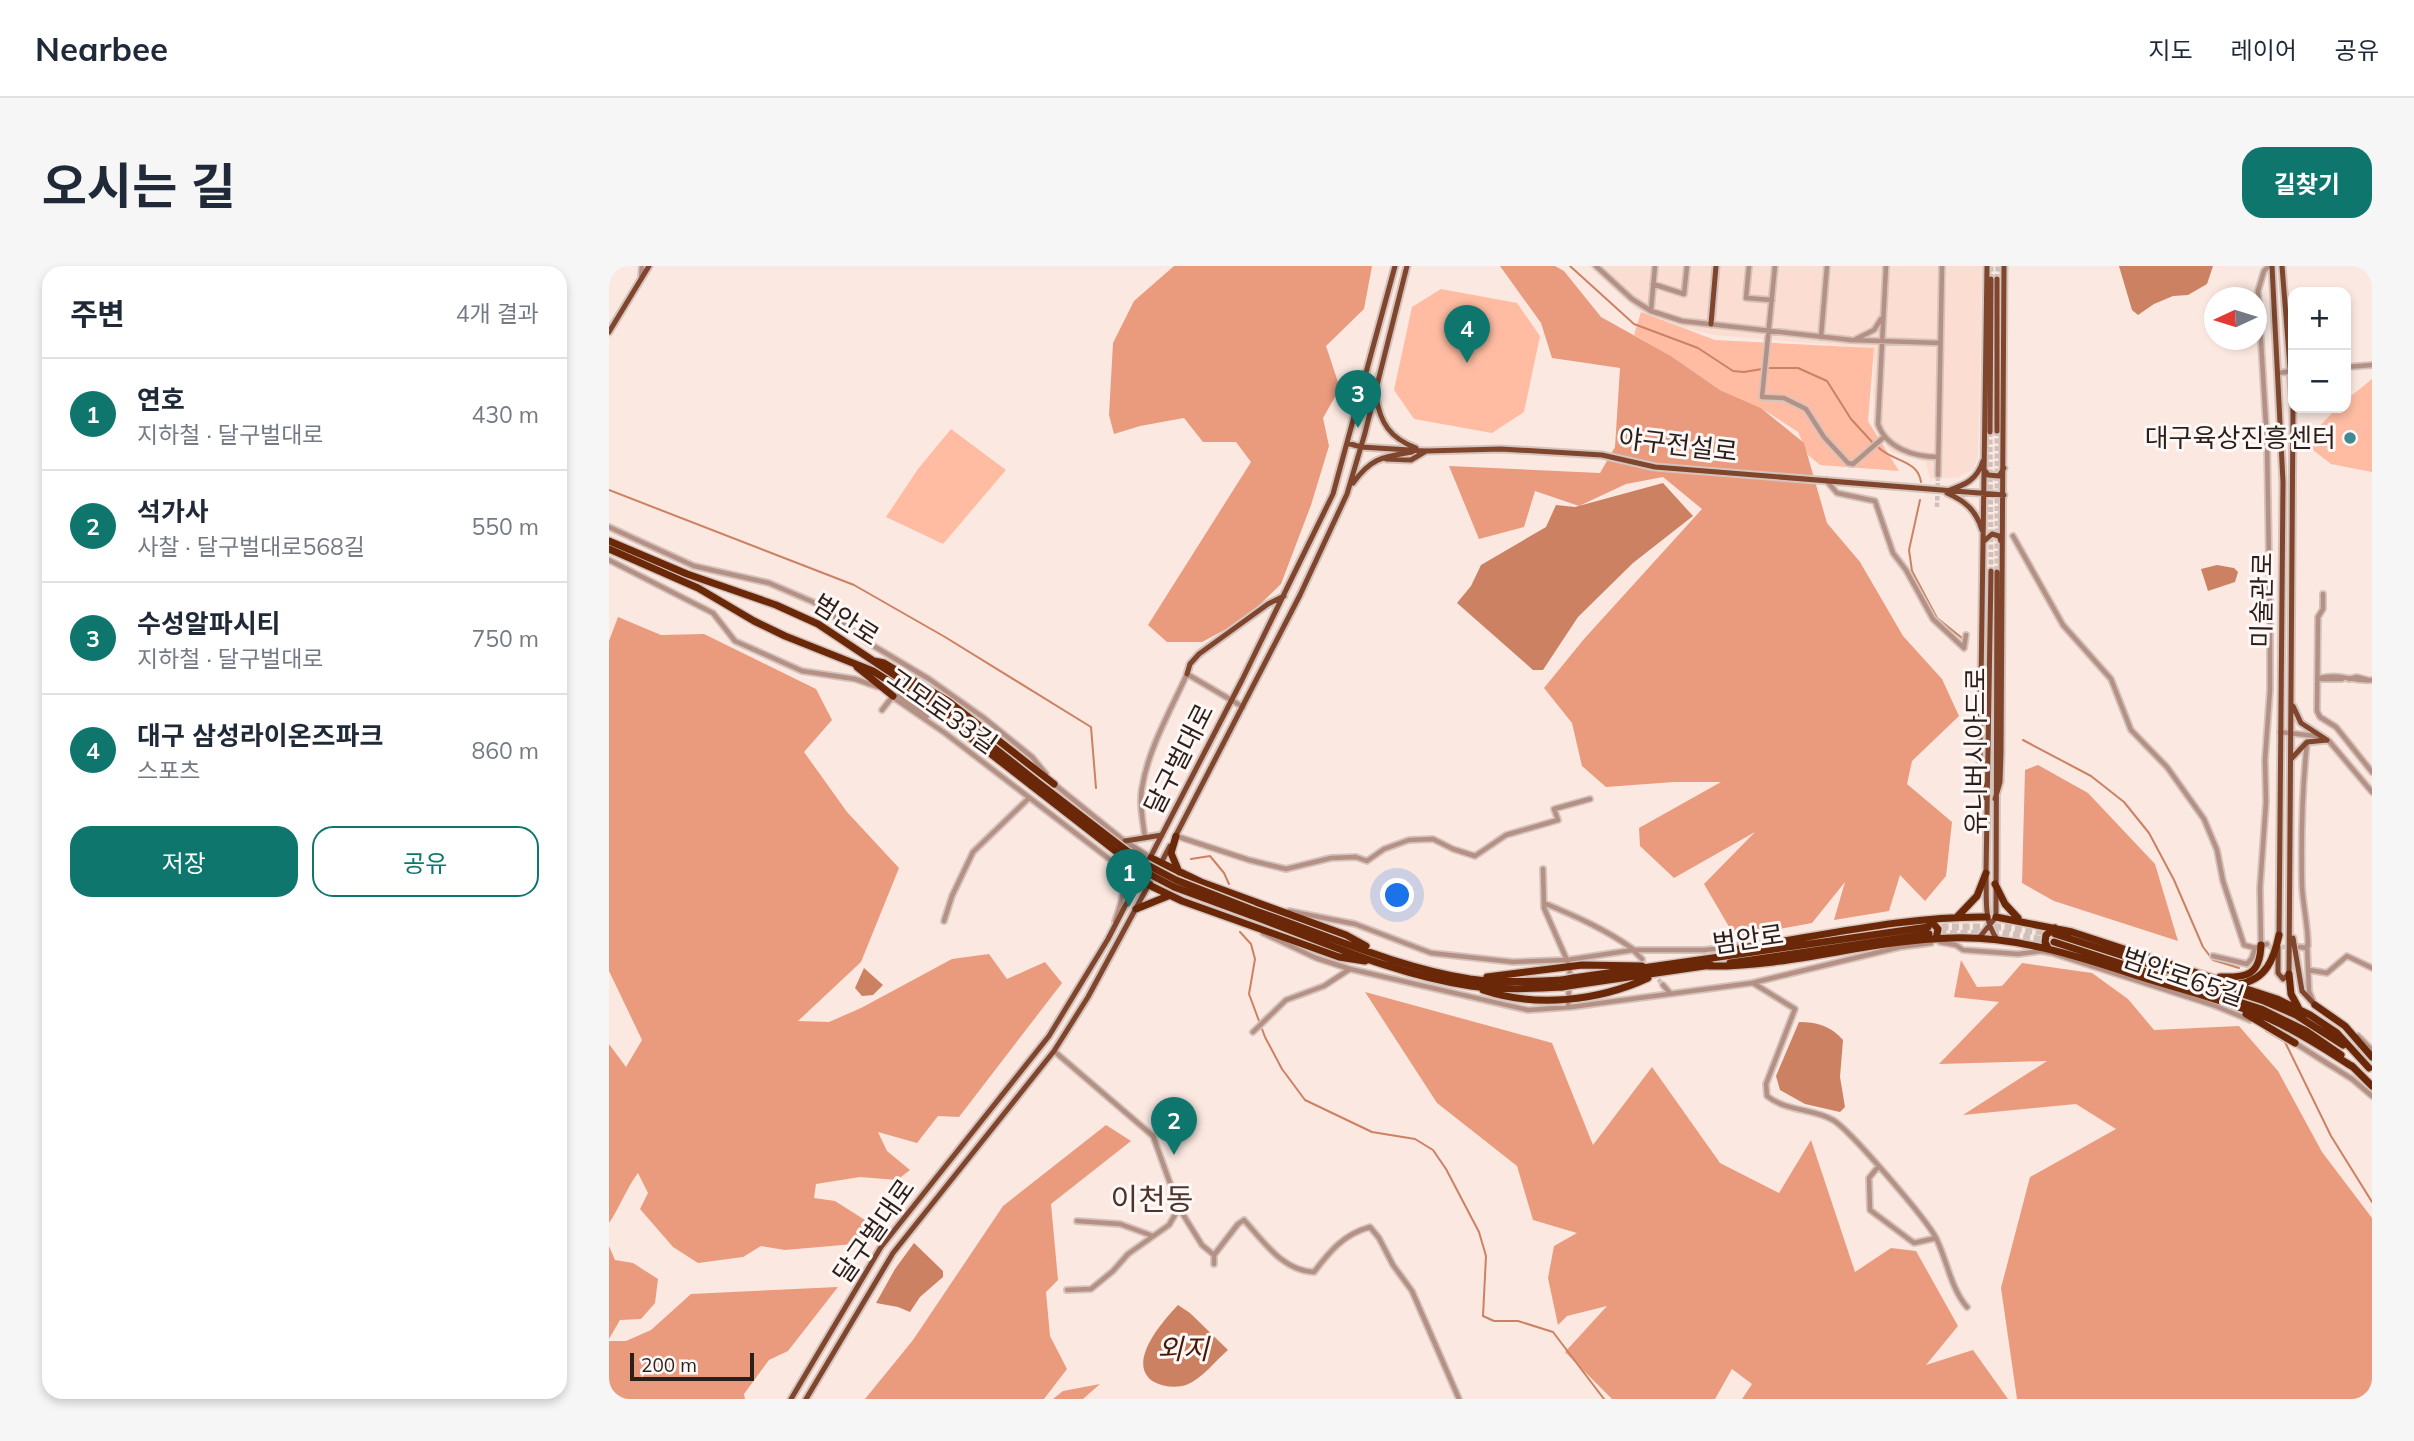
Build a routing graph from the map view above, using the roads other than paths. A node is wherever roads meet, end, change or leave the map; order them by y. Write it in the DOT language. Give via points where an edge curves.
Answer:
graph roads {
  1 [pos="642,266"];
  2 [pos="649,266"];
  3 [pos="1395,266"];
  4 [pos="1407,266"];
  5 [pos="1596,266"];
  6 [pos="1655,266"];
  7 [pos="1688,266"];
  8 [pos="1716,266"];
  9 [pos="1749,266"];
  10 [pos="1775,266"];
  11 [pos="1828,266"];
  12 [pos="1886,266"];
  13 [pos="1942,266"];
  14 [pos="1987,266"];
  15 [pos="2004,266"];
  16 [pos="2271,266"];
  17 [pos="2282,266"];
  18 [pos="641,277"];
  19 [pos="1994,279"];
  20 [pos="1653,284"];
  21 [pos="1772,300"];
  22 [pos="1651,311"];
  23 [pos="1883,316"];
  24 [pos="1711,324"];
  25 [pos="1769,331"];
  26 [pos="609,332"];
  27 [pos="1821,337"];
  28 [pos="1851,340"];
  29 [pos="1881,342"];
  30 [pos="1940,344"];
  31 [pos="2289,350"];
  32 [pos="2372,365"];
  33 [pos="2351,366"];
  34 [pos="2288,372"];
  35 [pos="2279,373"];
  36 [pos="1376,390"];
  37 [pos="2293,413"];
  38 [pos="1993,431"];
  39 [pos="1884,437"];
  40 [pos="1347,443"];
  41 [pos="1361,447"];
  42 [pos="1424,450"];
  43 [pos="1985,454"];
  44 [pos="1938,457"];
  45 [pos="2004,468"];
  46 [pos="1985,469"];
  47 [pos="1938,475"];
  48 [pos="1826,480"];
  49 [pos="1349,489"];
  50 [pos="1944,492"];
  51 [pos="1984,494"];
  52 [pos="2004,495"];
  53 [pos="609,527"];
  54 [pos="1983,536"];
  55 [pos="2013,536"];
  56 [pos="609,541"];
  57 [pos="2003,543"];
  58 [pos="1982,544"];
  59 [pos="609,549"];
  60 [pos="609,560"];
  61 [pos="2323,594"];
  62 [pos="1285,596"];
  63 [pos="2270,625"];
  64 [pos="2281,630"];
  65 [pos="1966,635"];
  66 [pos="848,660"];
  67 [pos="872,661"];
  68 [pos="1187,674"];
  69 [pos="2319,678"];
  70 [pos="2370,680"];
  71 [pos="2281,694"];
  72 [pos="893,696"];
  73 [pos="1231,700"];
  74 [pos="2292,700"];
  75 [pos="1243,707"];
  76 [pos="882,710"];
  77 [pos="2280,732"];
  78 [pos="2291,733"];
  79 [pos="2327,740"];
  80 [pos="2307,742"];
  81 [pos="2290,760"];
  82 [pos="2371,769"];
  83 [pos="2280,773"];
  84 [pos="2290,775"];
  85 [pos="1034,783"];
  86 [pos="1054,784"];
  87 [pos="2372,792"];
  88 [pos="1029,798"];
  89 [pos="1986,798"];
  90 [pos="1590,799"];
  91 [pos="1995,799"];
  92 [pos="1109,829"];
  93 [pos="1162,835"];
  94 [pos="1176,836"];
  95 [pos="1145,838"];
  96 [pos="1082,839"];
  97 [pos="1122,839"];
  98 [pos="1151,858"];
  99 [pos="1108,859"];
  100 [pos="1113,863"];
  101 [pos="1160,864"];
  102 [pos="1543,869"];
  103 [pos="1179,873"];
  104 [pos="1986,873"];
  105 [pos="1140,879"];
  106 [pos="1995,884"];
  107 [pos="1149,885"];
  108 [pos="1170,896"];
  109 [pos="1544,902"];
  110 [pos="1136,909"];
  111 [pos="1275,909"];
  112 [pos="1957,917"];
  113 [pos="1987,917"];
  114 [pos="1996,917"];
  115 [pos="2290,918"];
  116 [pos="1233,919"];
  117 [pos="944,921"];
  118 [pos="2022,921"];
  119 [pos="1989,928"];
  120 [pos="1931,930"];
  121 [pos="2279,935"];
  122 [pos="2053,938"];
  123 [pos="1108,939"];
  124 [pos="1979,939"];
  125 [pos="1997,939"];
  126 [pos="1789,940"];
  127 [pos="2263,946"];
  128 [pos="2300,946"];
  129 [pos="2308,946"];
  130 [pos="1633,950"];
  131 [pos="2213,956"];
  132 [pos="1642,958"];
  133 [pos="1384,960"];
  134 [pos="1709,962"];
  135 [pos="1569,963"];
  136 [pos="2372,968"];
  137 [pos="1350,969"];
  138 [pos="1656,970"];
  139 [pos="2309,970"];
  140 [pos="2289,974"];
  141 [pos="2211,976"];
  142 [pos="1469,982"];
  143 [pos="1752,982"];
  144 [pos="1663,985"];
  145 [pos="2236,985"];
  146 [pos="1670,993"];
  147 [pos="1568,1003"];
  148 [pos="2315,1005"];
  149 [pos="2233,1006"];
  150 [pos="2300,1010"];
  151 [pos="2311,1013"];
  152 [pos="1256,1030"];
  153 [pos="2297,1040"];
  154 [pos="2372,1050"];
  155 [pos="1054,1051"];
  156 [pos="2372,1057"];
  157 [pos="2353,1067"];
  158 [pos="2370,1070"];
  159 [pos="2372,1086"];
  160 [pos="2372,1096"];
  161 [pos="1878,1167"];
  162 [pos="1178,1208"];
  163 [pos="1077,1221"];
  164 [pos="1154,1236"];
  165 [pos="1936,1238"];
  166 [pos="1214,1255"];
  167 [pos="1214,1264"];
  168 [pos="1067,1290"];
  169 [pos="1967,1307"];
  170 [pos="791,1399"];
  171 [pos="806,1399"];
  172 [pos="1459,1399"];
  1 -- 18 [label="street"];
  2 -- 18 [label="main road"];
  3 -- 40 [label="main road, 달구벌대로"];
  4 -- 36 [label="main road, 달구벌대로"];
  5 -- 22 [label="street"];
  6 -- 20 [label="street"];
  7 -- 20 [label="street" via="1685,295"];
  8 -- 24 [label="main road"];
  9 -- 21 [label="street" via="1746,298"];
  10 -- 21 [label="street"];
  11 -- 27 [label="street"];
  12 -- 23 [label="street"];
  13 -- 30 [label="street"];
  14 -- 43 [label="main road"];
  15 -- 45 [label="main road"];
  16 -- 35 [label="main road, 미술관로"];
  16 -- 63 [label="street" via="2264,271 2258,291 2267,442"];
  17 -- 31 [label="main road, 미술관로"];
  18 -- 26 [label="main road"];
  19 -- 38 [label="main road"];
  20 -- 22 [label="street"];
  21 -- 25 [label="street"];
  22 -- 24 [label="street"];
  23 -- 28 [label="street" via="1874,330"];
  23 -- 29 [label="street"];
  24 -- 25 [label="street"];
  25 -- 27 [label="street"];
  25 -- 39 [label="street" via="1762,397 1784,398 1806,409 1848,463 1853,464"];
  27 -- 28 [label="street"];
  28 -- 29 [label="street"];
  29 -- 30 [label="street"];
  29 -- 39 [label="street" via="1878,424"];
  30 -- 44 [label="street"];
  32 -- 33 [label="street"];
  34 -- 35 [label="street"];
  35 -- 64 [label="main road, 미술관로"];
  36 -- 41 [label="main road, 달구벌대로"];
  36 -- 42 [label="main road" via="1387,430"];
  37 -- 74 [label="main road, 미술관로"];
  39 -- 44 [label="street" via="1904,450"];
  40 -- 41 [label="main road, 야구전설로"];
  40 -- 62 [label="main road, 달구벌대로" via="1333,494"];
  41 -- 42 [label="main road, 야구전설로"];
  41 -- 49 [label="main road, 달구벌대로"];
  42 -- 48 [label="main road, 야구전설로" via="1602,455 1655,467"];
  42 -- 49 [label="main road" via="1379,458 1365,466"];
  43 -- 46 [label="main road"];
  43 -- 50 [label="main road" via="1972,480"];
  44 -- 47 [label="street"];
  45 -- 46 [label="main road" via="1993,477"];
  45 -- 52 [label="main road"];
  46 -- 51 [label="main road"];
  48 -- 50 [label="main road, 야구전설로"];
  48 -- 65 [label="street" via="1837,493 1875,501 1893,553 1933,619 1964,648"];
  49 -- 75 [label="main road, 달구벌대로"];
  50 -- 51 [label="main road, 야구전설로"];
  50 -- 54 [label="main road" via="1972,509"];
  51 -- 52 [label="main road, 야구전설로"];
  51 -- 54 [label="main road"];
  52 -- 57 [label="main road"];
  53 -- 86 [label="street" via="694,566 769,583 820,605 867,642 984,718 1033,757"];
  54 -- 58 [label="main road"];
  55 -- 127 [label="street" via="2063,625 2112,679 2131,730 2167,767 2204,819 2244,945"];
  56 -- 67 [label="highway, 범안로" via="797,614"];
  57 -- 58 [label="main road" via="1995,534"];
  57 -- 91 [label="main road" via="2001,753"];
  58 -- 89 [label="main road" via="1980,777"];
  59 -- 66 [label="highway, 범안로" via="698,587 785,636"];
  60 -- 72 [label="street, 고모로33길" via="713,613 735,641 802,671 865,682"];
  61 -- 69 [label="street" via="2318,617"];
  62 -- 68 [label="main road" via="1199,654"];
  62 -- 73 [label="main road, 달구벌대로"];
  63 -- 64 [label="street"];
  63 -- 127 [label="street" via="2260,888"];
  64 -- 71 [label="main road, 미술관로"];
  66 -- 72 [label="highway"];
  66 -- 85 [label="highway, 범안로" via="937,712"];
  67 -- 85 [label="highway, 범안로" via="941,706"];
  67 -- 86 [label="highway" via="884,663 947,701"];
  68 -- 73 [label="street"];
  68 -- 95 [label="street, 달구벌대로" via="1142,787"];
  69 -- 70 [label="street"];
  69 -- 82 [label="street" via="2319,715 2333,724"];
  71 -- 74 [label="main road" via="2286,701"];
  71 -- 77 [label="main road, 미술관로"];
  72 -- 76 [label="street"];
  72 -- 88 [label="street, 고모로33길"];
  73 -- 75 [label="street"];
  73 -- 93 [label="main road, 달구벌대로"];
  74 -- 78 [label="main road, 미술관로"];
  74 -- 79 [label="main road" via="2301,723"];
  75 -- 94 [label="main road, 달구벌대로"];
  77 -- 78 [label="street"];
  77 -- 83 [label="main road, 미술관로"];
  78 -- 79 [label="street"];
  78 -- 81 [label="main road, 미술관로"];
  79 -- 80 [label="main road"];
  79 -- 87 [label="street"];
  80 -- 81 [label="main road"];
  80 -- 129 [label="street" via="2302,888"];
  81 -- 84 [label="main road, 미술관로"];
  83 -- 84 [label="main road"];
  83 -- 121 [label="main road, 미술관로"];
  84 -- 115 [label="main road, 미술관로"];
  85 -- 133 [label="highway, bridge" via="1140,861 1176,880 1252,913"];
  86 -- 92 [label="street"];
  88 -- 96 [label="street, 고모로33길"];
  88 -- 117 [label="street" via="973,852"];
  89 -- 91 [label="main road, 유니버시아드로" via="1994,572"];
  89 -- 104 [label="main road, 유니버시아드로"];
  90 -- 94 [label="street" via="1554,809 1558,820 1506,835 1475,856 1433,839 1409,840 1367,861 1331,858 1286,869"];
  91 -- 106 [label="main road, 유니버시아드로"];
  92 -- 96 [label="street"];
  92 -- 97 [label="street"];
  93 -- 95 [label="main road"];
  93 -- 98 [label="main road, 달구벌대로"];
  94 -- 101 [label="main road, 달구벌대로"];
  94 -- 103 [label="highway" via="1171,853"];
  95 -- 97 [label="main road"];
  96 -- 99 [label="street, 고모로33길"];
  97 -- 98 [label="street"];
  97 -- 99 [label="street" via="1121,854"];
  98 -- 101 [label="highway"];
  98 -- 105 [label="main road, 달구벌대로"];
  99 -- 100 [label="street, 고모로33길"];
  100 -- 105 [label="street, 고모로33길"];
  100 -- 123 [label="street" via="1124,896"];
  101 -- 103 [label="highway"];
  101 -- 107 [label="main road, 달구벌대로"];
  102 -- 109 [label="street"];
  103 -- 111 [label="highway"];
  104 -- 112 [label="highway" via="1977,896"];
  104 -- 113 [label="main road, 유니버시아드로"];
  105 -- 107 [label="street, 고모로33길"];
  105 -- 123 [label="main road, 달구벌대로"];
  106 -- 114 [label="main road, 유니버시아드로"];
  106 -- 118 [label="highway" via="2012,914"];
  107 -- 108 [label="highway"];
  107 -- 110 [label="main road, 달구벌대로"];
  108 -- 110 [label="highway"];
  108 -- 116 [label="highway"];
  109 -- 130 [label="street" via="1583,919"];
  109 -- 135 [label="street"];
  110 -- 155 [label="main road, 달구벌대로"];
  111 -- 133 [label="highway" via="1346,935"];
  111 -- 135 [label="street" via="1355,924 1431,953"];
  112 -- 113 [label="highway"];
  112 -- 120 [label="highway"];
  113 -- 114 [label="main road"];
  113 -- 119 [label="main road, 유니버시아드로"];
  114 -- 118 [label="highway"];
  114 -- 119 [label="main road"];
  115 -- 140 [label="main road, 미술관로"];
  115 -- 148 [label="main road" via="2302,991"];
  116 -- 133 [label="highway" via="1339,957"];
  116 -- 137 [label="street, 범안로65길"];
  118 -- 122 [label="highway"];
  119 -- 124 [label="main road"];
  119 -- 125 [label="main road, 유니버시아드로"];
  120 -- 124 [label="highway"];
  120 -- 126 [label="highway"];
  120 -- 134 [label="highway, 범안로"];
  120 -- 134 [label="highway" via="1744,967"];
  121 -- 140 [label="main road, 미술관로" via="2279,975 2283,979"];
  121 -- 145 [label="highway" via="2265,972"];
  122 -- 125 [label="highway"];
  122 -- 141 [label="highway"];
  122 -- 149 [label="highway"];
  122 -- 157 [label="highway" via="2277,1015 2330,1045"];
  122 -- 158 [label="highway" via="2281,1008 2335,1039"];
  123 -- 170 [label="main road, 달구벌대로" via="1049,1036 893,1232"];
  124 -- 125 [label="highway"];
  126 -- 130 [label="street" via="1704,950"];
  126 -- 134 [label="highway" via="1742,947"];
  127 -- 131 [label="street" via="2247,964"];
  127 -- 141 [label="highway" via="2251,973 2233,978"];
  128 -- 129 [label="street"];
  129 -- 139 [label="street"];
  130 -- 132 [label="street"];
  130 -- 135 [label="street"];
  133 -- 142 [label="highway"];
  134 -- 138 [label="highway, 범안로"];
  135 -- 138 [label="highway" via="1626,964"];
  135 -- 142 [label="highway"];
  135 -- 147 [label="street"];
  136 -- 139 [label="street" via="2347,957 2327,973"];
  137 -- 147 [label="street, 범안로65길" via="1528,1010"];
  137 -- 152 [label="street" via="1324,986 1286,1000"];
  138 -- 142 [label="highway, 범안로, bridge" via="1522,989"];
  138 -- 147 [label="highway" via="1633,985"];
  139 -- 148 [label="street" via="2309,991"];
  140 -- 150 [label="highway" via="2291,994"];
  141 -- 145 [label="highway"];
  142 -- 147 [label="highway" via="1496,994"];
  143 -- 146 [label="street, 범안로65길"];
  143 -- 153 [label="street, 범안로65길" via="1944,941 1963,950 2052,953 2213,1005"];
  143 -- 161 [label="street" via="1795,1009 1766,1084 1767,1096 1778,1104 1833,1120"];
  144 -- 146 [label="street"];
  145 -- 150 [label="highway"];
  146 -- 147 [label="street, 범안로65길"];
  148 -- 151 [label="street"];
  148 -- 154 [label="street" via="2343,1021"];
  148 -- 156 [label="highway" via="2345,1026"];
  149 -- 153 [label="highway"];
  149 -- 157 [label="highway" via="2278,1023"];
  150 -- 158 [label="highway" via="2337,1033"];
  153 -- 160 [label="street, 범안로65길"];
  155 -- 162 [label="street" via="1153,1136"];
  155 -- 171 [label="main road, 달구벌대로" via="893,1254"];
  157 -- 159 [label="highway"];
  161 -- 165 [label="street"];
  161 -- 165 [label="street" via="1868,1178 1870,1210 1914,1243"];
  162 -- 164 [label="street" via="1169,1225"];
  162 -- 166 [label="street"];
  163 -- 164 [label="street" via="1120,1224"];
  164 -- 168 [label="street" via="1091,1289"];
  165 -- 169 [label="street"];
  166 -- 167 [label="street"];
  166 -- 172 [label="street" via="1244,1220 1285,1263 1314,1272 1336,1244 1370,1227 1412,1291"];
}
